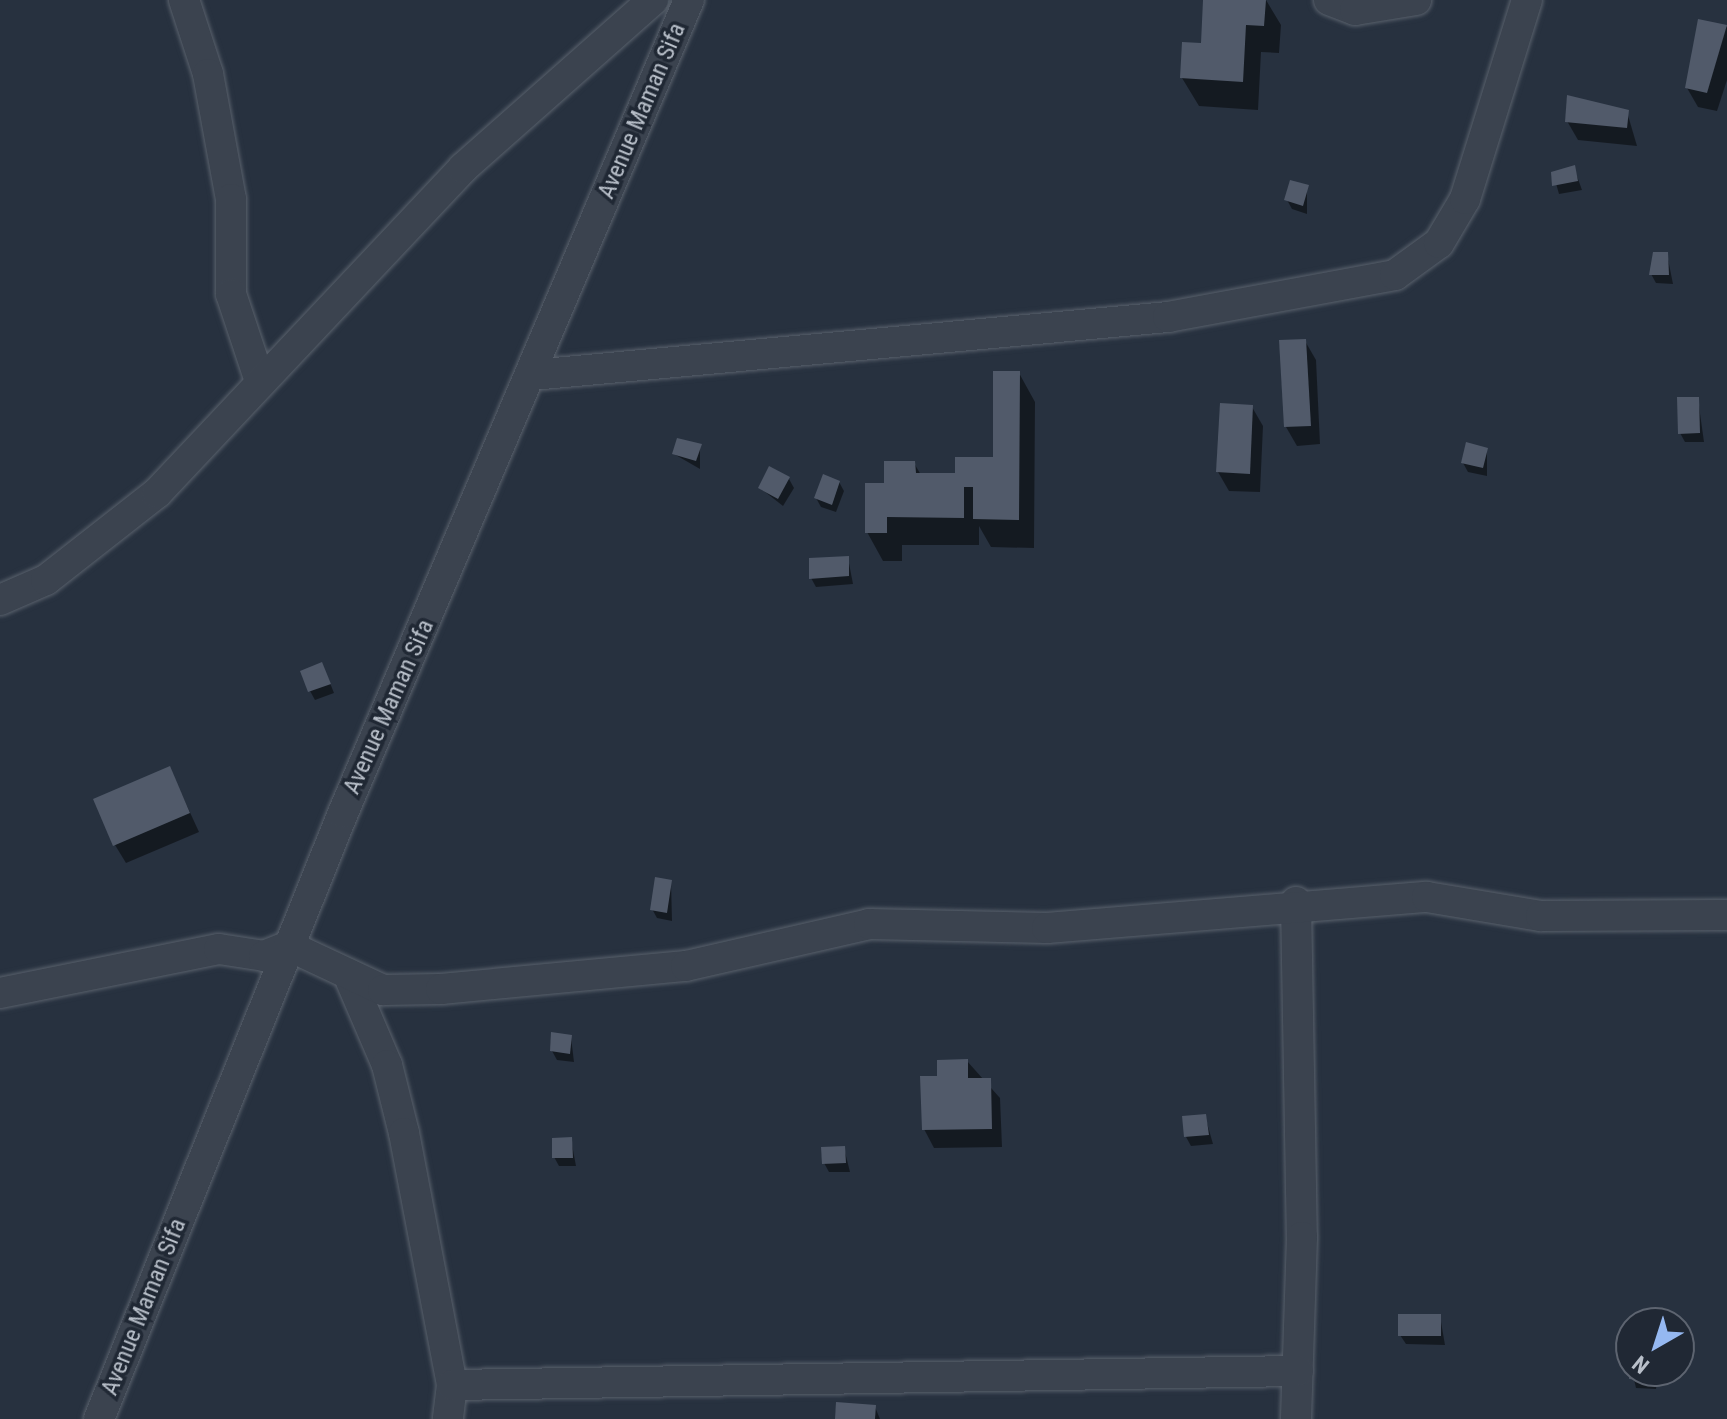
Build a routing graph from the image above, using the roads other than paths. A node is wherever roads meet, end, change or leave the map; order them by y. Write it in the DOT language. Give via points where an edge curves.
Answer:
graph roads {
  1 [pos="184,0"];
  2 [pos="653,0"];
  3 [pos="689,0"];
  4 [pos="1329,0"];
  5 [pos="1416,0"];
  6 [pos="1527,0"];
  7 [pos="532,375"];
  8 [pos="259,378"];
  9 [pos="0,600"];
  10 [pos="1296,902"];
  11 [pos="1727,915"];
  12 [pos="289,946"];
  13 [pos="351,981"];
  14 [pos="0,993"];
  15 [pos="1298,1371"];
  16 [pos="452,1385"];
  17 [pos="99,1419"];
  18 [pos="448,1419"];
  19 [pos="1296,1419"];
  1 -- 8 [label="street" via="208,74 231,199 231,294"];
  2 -- 8 [label="street" via="463,168"];
  3 -- 7 [label="street, Avenue Maman Sifa"];
  4 -- 5 [label="street" via="1355,10"];
  6 -- 7 [label="street" via="1465,199 1439,243 1395,275 1168,317"];
  7 -- 12 [label="street, Avenue Maman Sifa"];
  8 -- 9 [label="street" via="157,493 46,580"];
  10 -- 11 [label="street" via="1427,897 1541,916"];
  10 -- 13 [label="street" via="1047,928 869,924 686,966 441,989 383,990"];
  10 -- 15 [label="street"];
  12 -- 13 [label="street"];
  12 -- 14 [label="street" via="264,956 219,949"];
  12 -- 17 [label="street, Avenue Maman Sifa"];
  13 -- 16 [label="street" via="387,1065"];
  15 -- 16 [label="street"];
  15 -- 19 [label="street"];
  16 -- 18 [label="street"];
}
